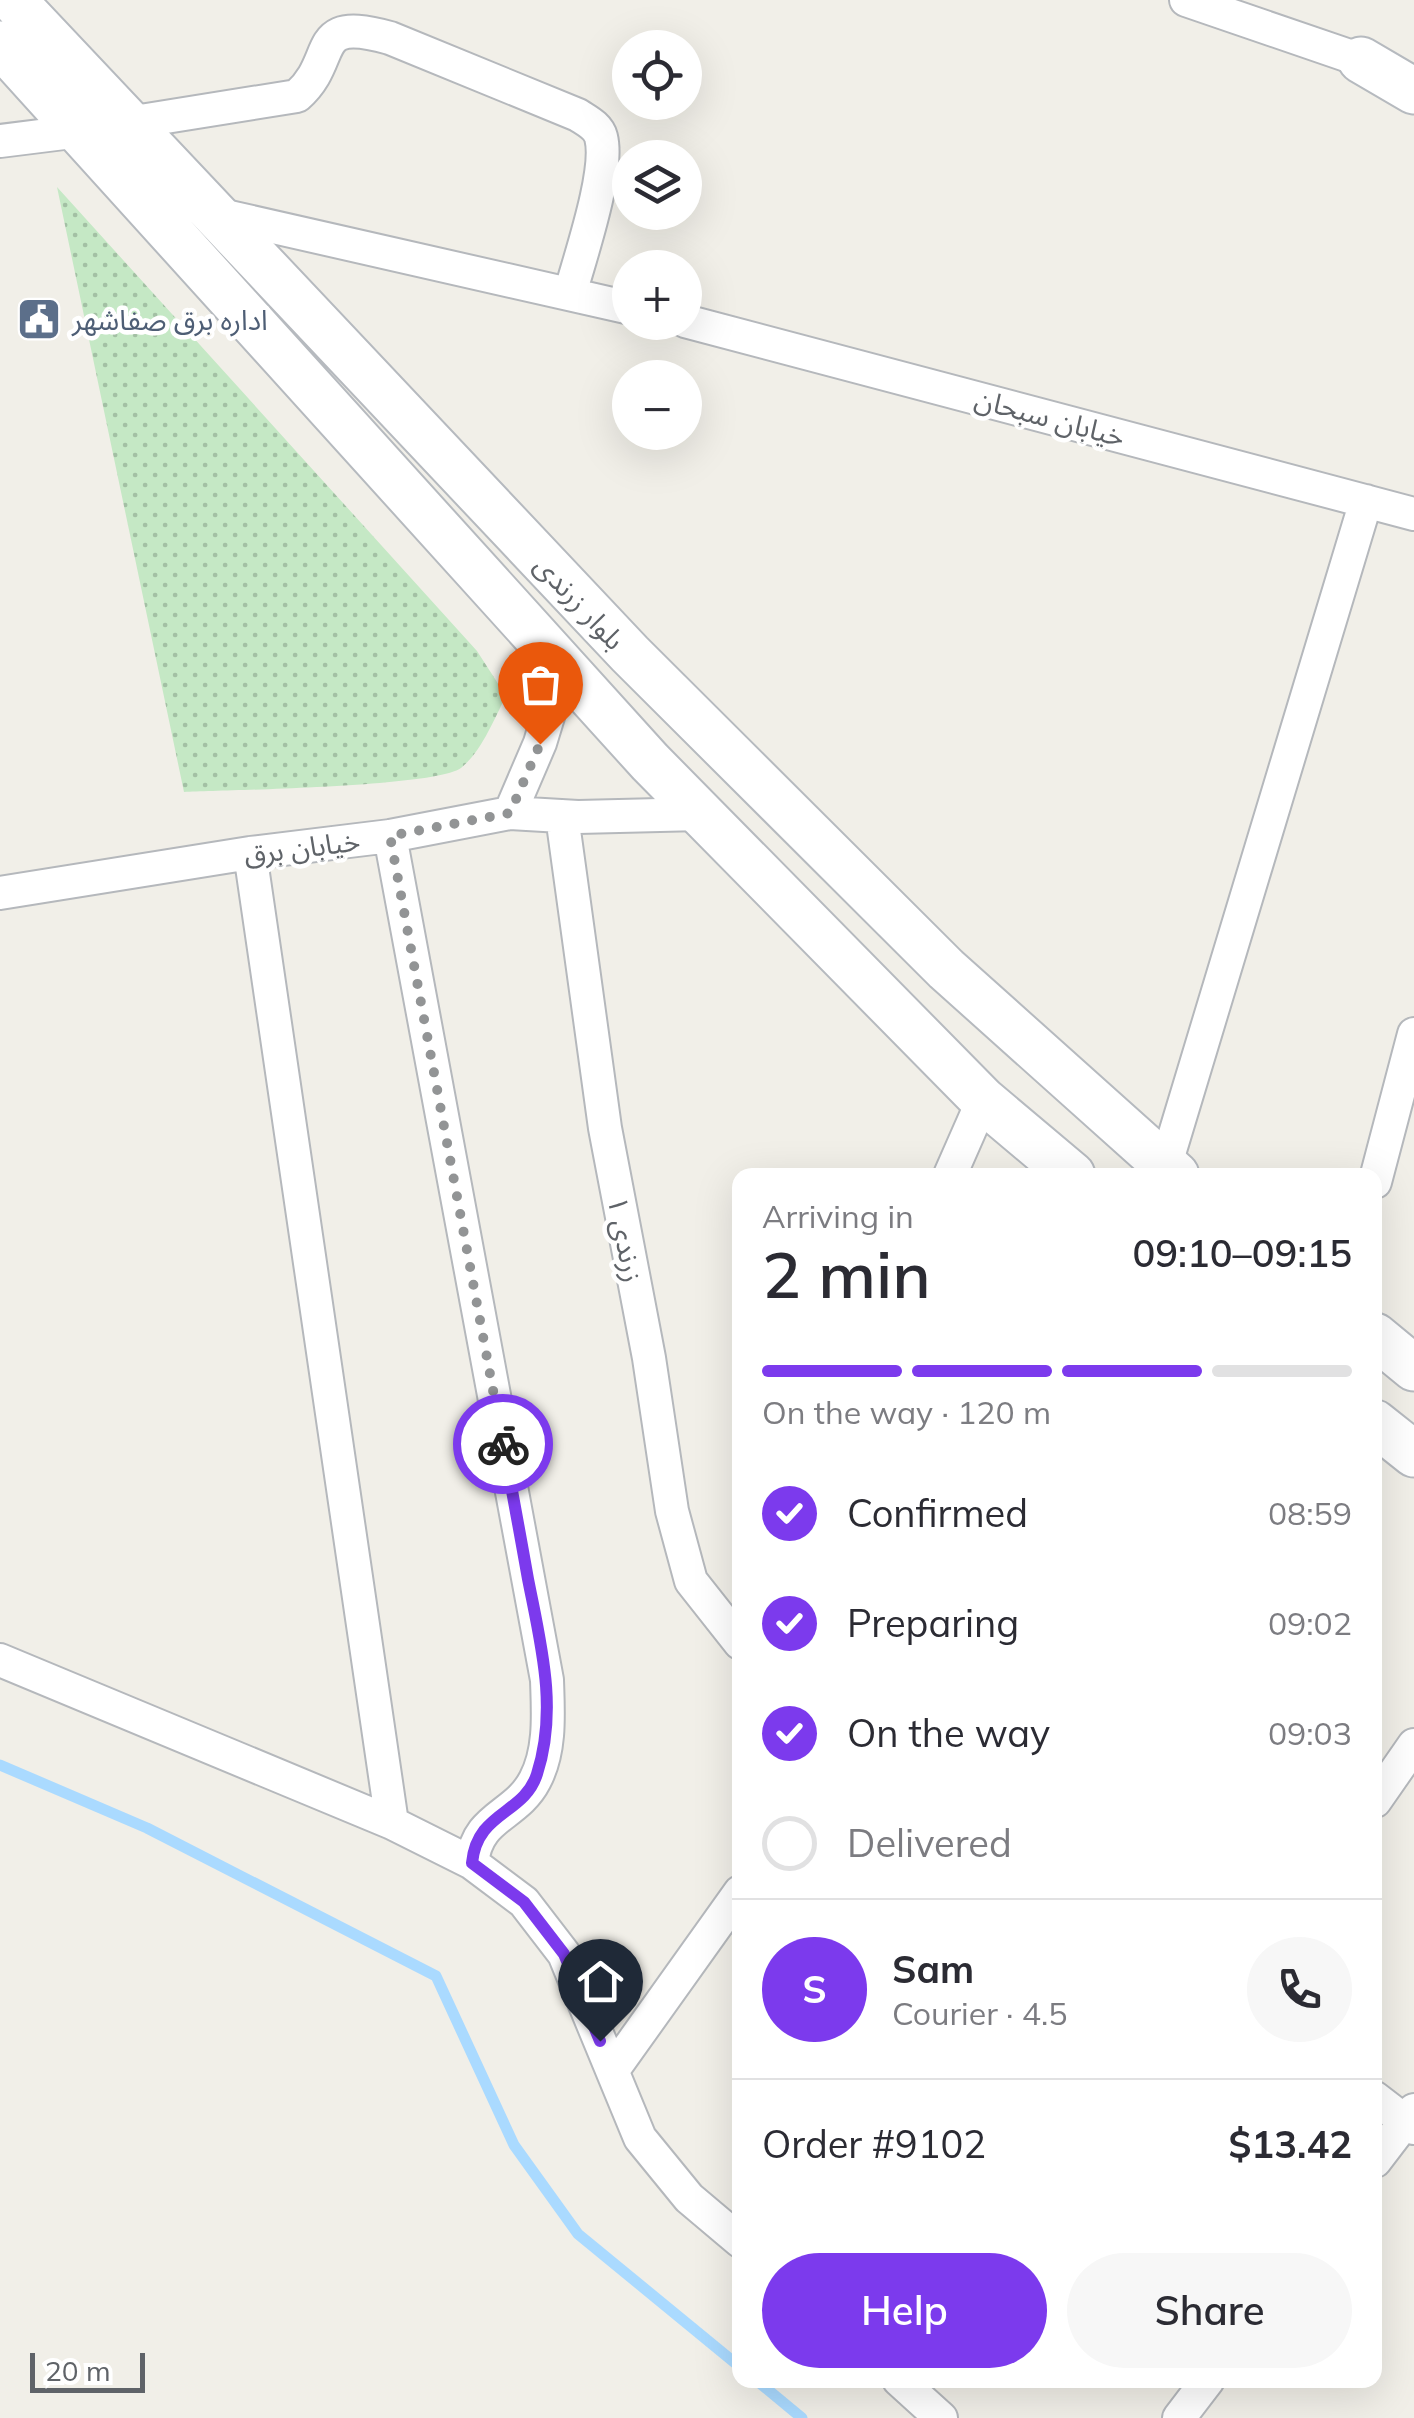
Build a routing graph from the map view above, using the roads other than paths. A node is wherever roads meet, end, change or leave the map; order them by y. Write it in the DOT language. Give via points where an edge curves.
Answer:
graph roads {
  1 [pos="14,0"];
  2 [pos="1186,0"];
  3 [pos="0,44"];
  4 [pos="1362,60"];
  5 [pos="1414,60"];
  6 [pos="1414,92"];
  7 [pos="128,123"];
  8 [pos="80,131"];
  9 [pos="0,141"];
  10 [pos="212,213"];
  11 [pos="570,294"];
  12 [pos="612,304"];
  13 [pos="702,325"];
  14 [pos="1366,501"];
  15 [pos="1414,514"];
  16 [pos="563,667"];
  17 [pos="510,813"];
  18 [pos="701,814"];
  19 [pos="562,816"];
  20 [pos="390,836"];
  21 [pos="250,853"];
  22 [pos="0,893"];
  23 [pos="1414,1034"];
  24 [pos="983,1100"];
  25 [pos="953,1168"];
  26 [pos="1064,1168"];
  27 [pos="1167,1168"];
  28 [pos="1171,1168"];
  29 [pos="1379,1168"];
  30 [pos="1382,1342"];
  31 [pos="1414,1368"];
  32 [pos="1382,1429"];
  33 [pos="1414,1454"];
  34 [pos="732,1633"];
  35 [pos="0,1660"];
  36 [pos="1414,1746"];
  37 [pos="1382,1791"];
  38 [pos="392,1823"];
  39 [pos="472,1863"];
  40 [pos="732,1903"];
  41 [pos="613,2070"];
  42 [pos="1382,2102"];
  43 [pos="1411,2120"];
  44 [pos="1382,2154"];
  45 [pos="732,2234"];
  46 [pos="908,2388"];
  47 [pos="1202,2388"];
  48 [pos="941,2418"];
  49 [pos="1179,2418"];
  1 -- 7 [label="main road, بلوار زرندی"];
  2 -- 4 [label="street"];
  3 -- 8 [label="main road, بلوار زرندی"];
  4 -- 5 [label="main road"];
  4 -- 6 [label="main road"];
  7 -- 10 [label="main road, بلوار زرندی"];
  7 -- 11 [label="street" via="297,96 336,34 362,30 390,38 594,125 601,135 601,173"];
  8 -- 9 [label="street"];
  8 -- 16 [label="main road, بلوار زرندی"];
  10 -- 11 [label="street"];
  10 -- 27 [label="main road, بلوار زرندی" via="630,654 946,969"];
  11 -- 12 [label="street"];
  13 -- 14 [label="street, خیابان سبحان"];
  14 -- 15 [label="street, خیابان سبحان"];
  14 -- 28 [label="street"];
  16 -- 17 [label="street"];
  16 -- 18 [label="main road, بلوار زرندی"];
  17 -- 19 [label="street"];
  17 -- 20 [label="street, خیابان برق"];
  18 -- 19 [label="street"];
  18 -- 24 [label="main road, بلوار زرندی"];
  19 -- 34 [label="street, زرندی ۱" via="605,1128 672,1511 691,1581"];
  20 -- 21 [label="street, خیابان برق"];
  20 -- 39 [label="street" via="547,1680 548,1735 535,1780 482,1829"];
  21 -- 22 [label="street, خیابان برق"];
  21 -- 38 [label="street"];
  23 -- 29 [label="street"];
  24 -- 25 [label="street"];
  24 -- 26 [label="main road, بلوار زرندی"];
  30 -- 31 [label="main road"];
  32 -- 33 [label="main road"];
  35 -- 38 [label="street"];
  36 -- 37 [label="street"];
  38 -- 39 [label="street"];
  39 -- 41 [label="street" via="524,1902 564,1954"];
  40 -- 41 [label="street"];
  41 -- 45 [label="street" via="640,2138 688,2198"];
  42 -- 43 [label="street"];
  43 -- 44 [label="street"];
  46 -- 48 [label="street"];
  47 -- 49 [label="street"];
}
